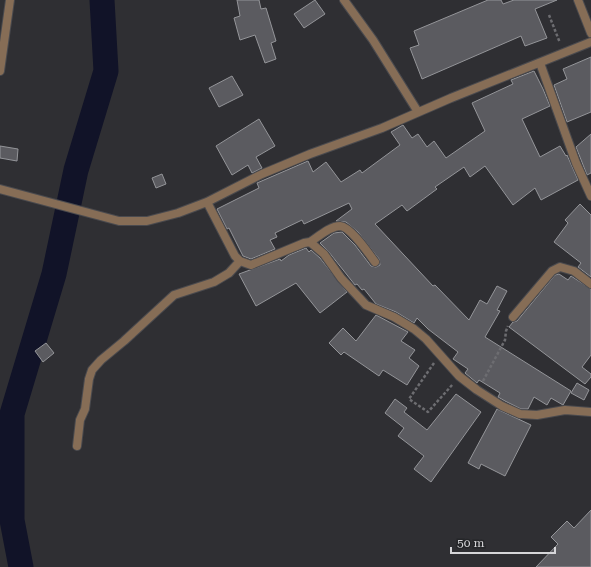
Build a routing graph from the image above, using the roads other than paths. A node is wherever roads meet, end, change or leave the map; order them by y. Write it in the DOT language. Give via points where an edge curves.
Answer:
graph roads {
  1 [pos="10,0"];
  2 [pos="344,0"];
  3 [pos="578,0"];
  4 [pos="591,33"];
  5 [pos="591,42"];
  6 [pos="540,63"];
  7 [pos="0,71"];
  8 [pos="418,112"];
  9 [pos="0,188"];
  10 [pos="591,196"];
  11 [pos="207,202"];
  12 [pos="310,242"];
  13 [pos="240,261"];
  14 [pos="375,262"];
  15 [pos="591,284"];
  16 [pos="513,317"];
  17 [pos="591,412"];
  18 [pos="77,446"];
  1 -- 7 [label="street"];
  2 -- 8 [label="street" via="374,40"];
  3 -- 4 [label="street"];
  5 -- 6 [label="street"];
  6 -- 8 [label="street"];
  6 -- 10 [label="street" via="576,163"];
  8 -- 11 [label="street" via="269,172"];
  9 -- 11 [label="street" via="119,221 147,221"];
  11 -- 13 [label="street"];
  12 -- 13 [label="street" via="251,265"];
  12 -- 14 [label="street" via="332,228 344,227 352,233"];
  12 -- 17 [label="street" via="324,254 341,278 366,305 394,317 414,330 426,339 460,376 502,406 520,414 537,415 564,410"];
  13 -- 18 [label="street" via="229,274 214,282 174,295 92,370 85,409 80,420"];
  15 -- 16 [label="street" via="574,271 560,267 552,271"];
}
